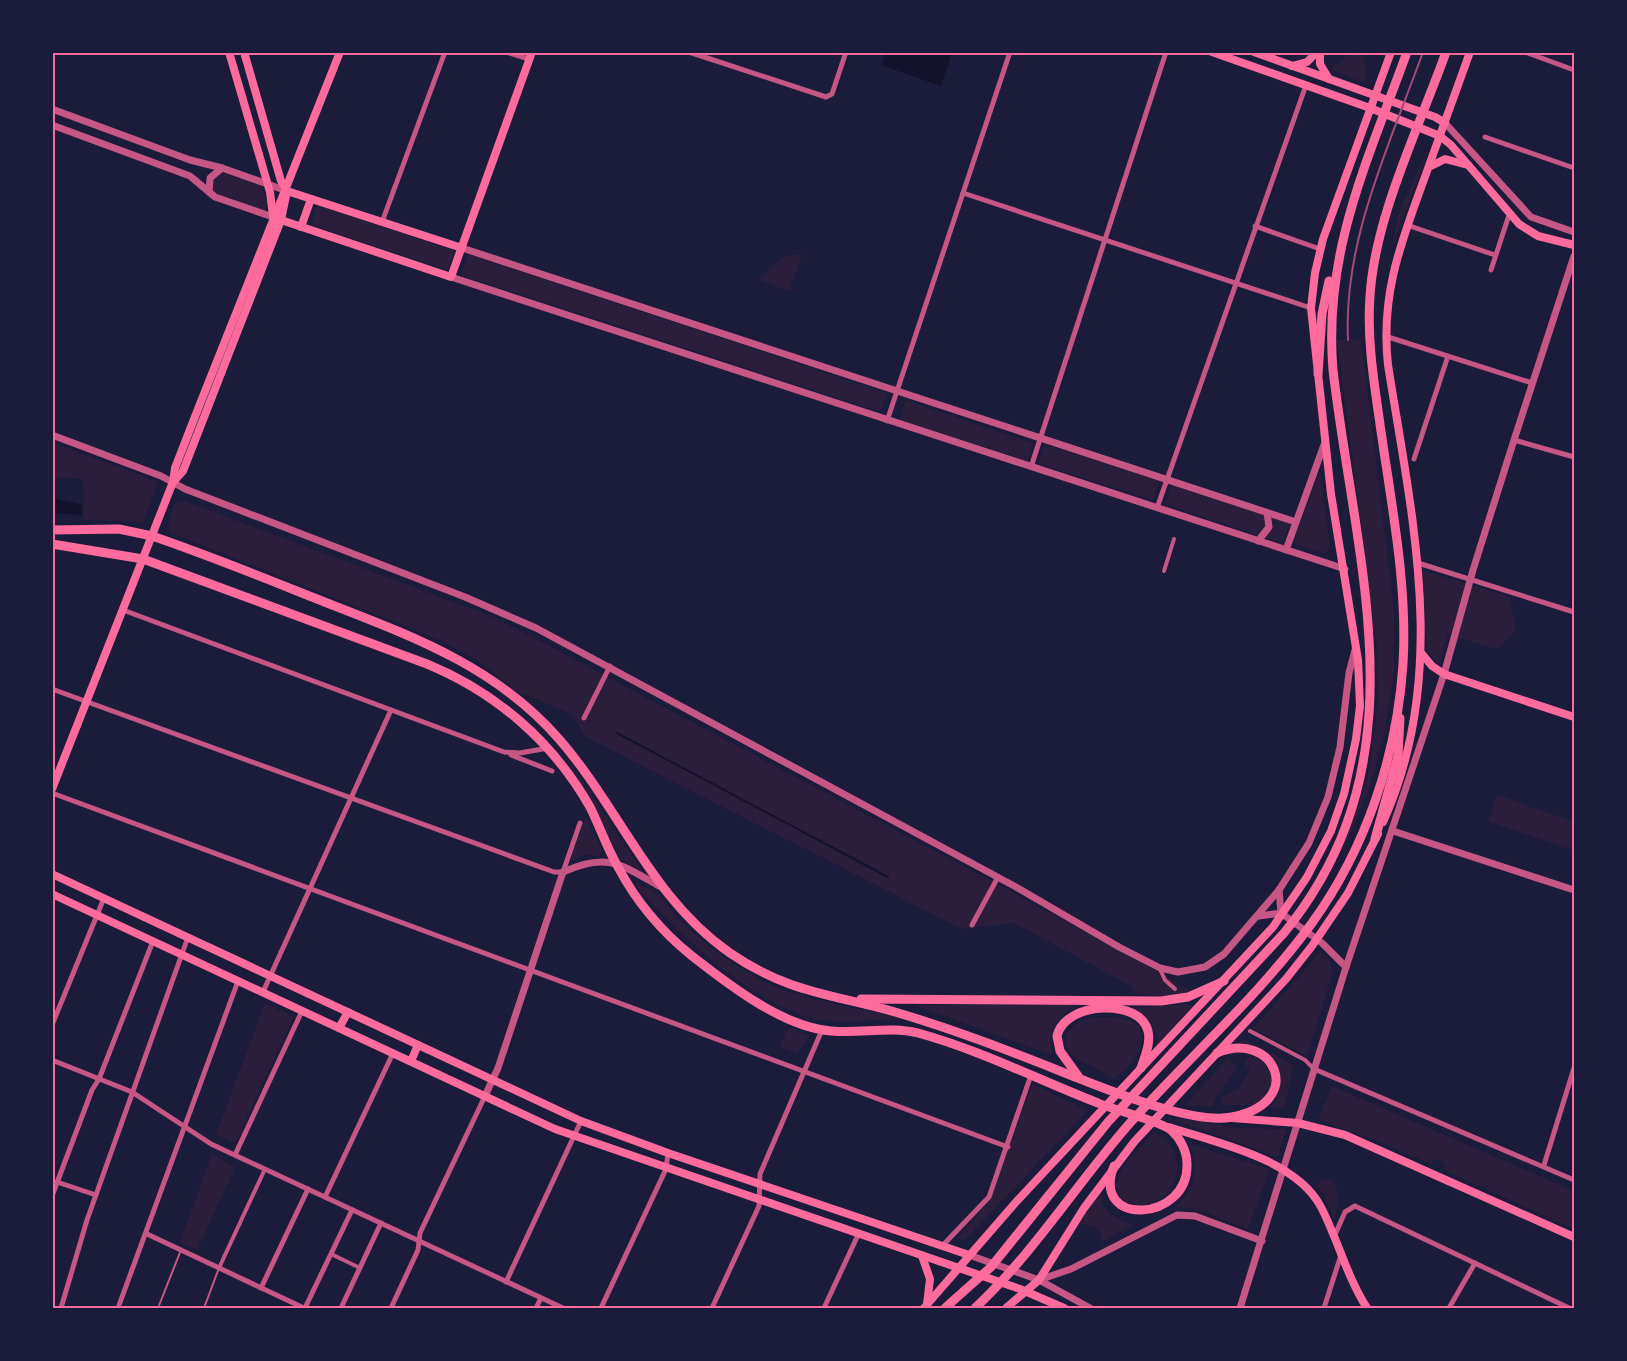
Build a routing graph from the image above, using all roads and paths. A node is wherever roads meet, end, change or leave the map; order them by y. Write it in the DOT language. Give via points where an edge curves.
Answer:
graph roads {
  1 [pos="229,52"];
  2 [pos="244,52"];
  3 [pos="340,52"];
  4 [pos="445,52"];
  5 [pos="506,52"];
  6 [pos="846,52"];
  7 [pos="1010,52"];
  8 [pos="1166,52"];
  9 [pos="1212,52"];
  10 [pos="1254,52"];
  11 [pos="1318,52"];
  12 [pos="1391,52"];
  13 [pos="1407,52"];
  14 [pos="1446,52"];
  15 [pos="1470,52"];
  16 [pos="1525,52"];
  17 [pos="690,53"];
  18 [pos="531,56"];
  19 [pos="1292,66"];
  20 [pos="1575,70"];
  21 [pos="1329,79"];
  22 [pos="1306,85"];
  23 [pos="1378,96"];
  24 [pos="52,110"];
  25 [pos="1374,110"];
  26 [pos="1445,123"];
  27 [pos="52,124"];
  28 [pos="1440,136"];
  29 [pos="1485,137"];
  30 [pos="1468,165"];
  31 [pos="277,166"];
  32 [pos="1429,167"];
  33 [pos="222,168"];
  34 [pos="295,168"];
  35 [pos="1575,168"];
  36 [pos="267,184"];
  37 [pos="287,191"];
  38 [pos="209,193"];
  39 [pos="963,193"];
  40 [pos="311,199"];
  41 [pos="1509,215"];
  42 [pos="277,219"];
  43 [pos="382,222"];
  44 [pos="1255,225"];
  45 [pos="1407,225"];
  46 [pos="301,227"];
  47 [pos="1575,232"];
  48 [pos="1105,239"];
  49 [pos="1575,245"];
  50 [pos="462,248"];
  51 [pos="1320,249"];
  52 [pos="1338,253"];
  53 [pos="1496,255"];
  54 [pos="1575,256"];
  55 [pos="1491,270"];
  56 [pos="451,277"];
  57 [pos="1235,282"];
  58 [pos="1311,308"];
  59 [pos="237,320"];
  60 [pos="1385,336"];
  61 [pos="1448,356"];
  62 [pos="1318,374"];
  63 [pos="1533,383"];
  64 [pos="897,392"];
  65 [pos="198,409"];
  66 [pos="206,412"];
  67 [pos="887,421"];
  68 [pos="52,435"];
  69 [pos="1040,438"];
  70 [pos="1325,439"];
  71 [pos="1514,440"];
  72 [pos="1575,457"];
  73 [pos="1414,459"];
  74 [pos="1030,467"];
  75 [pos="1167,480"];
  76 [pos="173,482"];
  77 [pos="1157,508"];
  78 [pos="1267,513"];
  79 [pos="1296,522"];
  80 [pos="52,531"];
  81 [pos="152,536"];
  82 [pos="1174,539"];
  83 [pos="1258,541"];
  84 [pos="52,544"];
  85 [pos="1286,550"];
  86 [pos="143,559"];
  87 [pos="1418,563"];
  88 [pos="1345,569"];
  89 [pos="1164,571"];
  90 [pos="1471,579"];
  91 [pos="123,610"];
  92 [pos="1575,612"];
  93 [pos="1356,645"];
  94 [pos="1422,654"];
  95 [pos="610,666"];
  96 [pos="1444,674"];
  97 [pos="52,688"];
  98 [pos="87,701"];
  99 [pos="1398,704"];
  100 [pos="391,710"];
  101 [pos="1575,717"];
  102 [pos="584,718"];
  103 [pos="548,748"];
  104 [pos="504,752"];
  105 [pos="552,771"];
  106 [pos="52,791"];
  107 [pos="351,798"];
  108 [pos="580,823"];
  109 [pos="1393,831"];
  110 [pos="1375,839"];
  111 [pos="616,864"];
  112 [pos="563,872"];
  113 [pos="52,874"];
  114 [pos="998,877"];
  115 [pos="660,886"];
  116 [pos="310,888"];
  117 [pos="1279,890"];
  118 [pos="1575,890"];
  119 [pos="52,894"];
  120 [pos="104,898"];
  121 [pos="1284,911"];
  122 [pos="96,914"];
  123 [pos="1256,917"];
  124 [pos="972,925"];
  125 [pos="188,937"];
  126 [pos="153,941"];
  127 [pos="182,954"];
  128 [pos="1347,967"];
  129 [pos="1160,968"];
  130 [pos="531,971"];
  131 [pos="271,976"];
  132 [pos="238,981"];
  133 [pos="1224,981"];
  134 [pos="1175,989"];
  135 [pos="263,992"];
  136 [pos="837,999"];
  137 [pos="302,1011"];
  138 [pos="348,1012"];
  139 [pos="52,1025"];
  140 [pos="339,1028"];
  141 [pos="822,1030"];
  142 [pos="1250,1030"];
  143 [pos="418,1045"];
  144 [pos="393,1053"];
  145 [pos="1217,1053"];
  146 [pos="52,1060"];
  147 [pos="411,1061"];
  148 [pos="1141,1068"];
  149 [pos="1575,1068"];
  150 [pos="1314,1069"];
  151 [pos="804,1071"];
  152 [pos="1031,1075"];
  153 [pos="99,1079"];
  154 [pos="1082,1079"];
  155 [pos="494,1080"];
  156 [pos="132,1092"];
  157 [pos="485,1096"];
  158 [pos="1231,1118"];
  159 [pos="581,1121"];
  160 [pos="1298,1123"];
  161 [pos="1168,1127"];
  162 [pos="185,1129"];
  163 [pos="574,1137"];
  164 [pos="1008,1147"];
  165 [pos="668,1153"];
  166 [pos="235,1155"];
  167 [pos="1544,1165"];
  168 [pos="1113,1166"];
  169 [pos="265,1169"];
  170 [pos="666,1169"];
  171 [pos="1285,1170"];
  172 [pos="1575,1180"];
  173 [pos="57,1182"];
  174 [pos="760,1184"];
  175 [pos="308,1189"];
  176 [pos="96,1195"];
  177 [pos="52,1196"];
  178 [pos="325,1197"];
  179 [pos="759,1201"];
  180 [pos="352,1210"];
  181 [pos="842,1212"];
  182 [pos="381,1223"];
  183 [pos="837,1227"];
  184 [pos="147,1234"];
  185 [pos="858,1235"];
  186 [pos="1334,1237"];
  187 [pos="1575,1237"];
  188 [pos="419,1241"];
  189 [pos="1262,1241"];
  190 [pos="943,1245"];
  191 [pos="181,1250"];
  192 [pos="331,1254"];
  193 [pos="969,1255"];
  194 [pos="1341,1255"];
  195 [pos="922,1256"];
  196 [pos="1475,1263"];
  197 [pos="219,1268"];
  198 [pos="360,1268"];
  199 [pos="959,1268"];
  200 [pos="1040,1280"];
  201 [pos="506,1282"];
  202 [pos="261,1288"];
  203 [pos="1027,1292"];
  204 [pos="541,1298"];
  205 [pos="1575,1304"];
  206 [pos="926,1307"];
  207 [pos="61,1308"];
  208 [pos="118,1308"];
  209 [pos="158,1308"];
  210 [pos="204,1308"];
  211 [pos="305,1308"];
  212 [pos="341,1308"];
  213 [pos="391,1308"];
  214 [pos="536,1308"];
  215 [pos="563,1308"];
  216 [pos="601,1308"];
  217 [pos="712,1308"];
  218 [pos="824,1308"];
  219 [pos="945,1308"];
  220 [pos="975,1308"];
  221 [pos="1006,1308"];
  222 [pos="1064,1308"];
  223 [pos="1090,1308"];
  224 [pos="1240,1308"];
  225 [pos="1324,1308"];
  226 [pos="1367,1308"];
  227 [pos="1449,1308"];
  228 [pos="1571,1308"];
  1 -- 36 [label="main road"];
  2 -- 31 [label="main road"];
  3 -- 34 [label="main road"];
  4 -- 43 [label="street"];
  5 -- 18 [label="street"];
  6 -- 17 [label="street" via="830,97"];
  7 -- 39 [label="street"];
  8 -- 48 [label="street"];
  9 -- 22 [label="main road"];
  10 -- 19 [label="main road"];
  11 -- 19 [label="main road" via="1307,62"];
  11 -- 21 [label="main road"];
  12 -- 23 [label="main road"];
  13 -- 52 [label="highway"];
  14 -- 99 [label="highway" via="1386,217 1372,270 1371,363 1402,600 1403,662"];
  15 -- 26 [label="main road"];
  16 -- 20 [label="street"];
  18 -- 50 [label="main road"];
  19 -- 21 [label="main road"];
  21 -- 23 [label="main road"];
  22 -- 25 [label="main road"];
  22 -- 44 [label="street"];
  23 -- 25 [label="main road"];
  23 -- 26 [label="main road"];
  24 -- 33 [label="street"];
  25 -- 28 [label="main road"];
  25 -- 51 [label="main road"];
  26 -- 28 [label="main road"];
  26 -- 47 [label="street" via="1531,217"];
  27 -- 38 [label="street" via="193,177"];
  28 -- 30 [label="main road"];
  28 -- 32 [label="main road"];
  29 -- 35 [label="street"];
  30 -- 32 [label="main road" via="1445,159"];
  30 -- 41 [label="main road"];
  31 -- 34 [label="main road"];
  31 -- 37 [label="main road"];
  32 -- 45 [label="main road"];
  33 -- 36 [label="street"];
  33 -- 38 [label="street" via="210,177"];
  34 -- 37 [label="main road"];
  36 -- 37 [label="street"];
  36 -- 42 [label="main road"];
  37 -- 40 [label="main road"];
  37 -- 42 [label="main road"];
  38 -- 42 [label="street"];
  39 -- 48 [label="street"];
  39 -- 64 [label="street"];
  40 -- 43 [label="main road"];
  40 -- 46 [label="main road"];
  41 -- 49 [label="main road" via="1532,233"];
  41 -- 53 [label="street"];
  42 -- 46 [label="main road"];
  42 -- 59 [label="main road"];
  43 -- 50 [label="main road"];
  44 -- 51 [label="street"];
  44 -- 57 [label="street"];
  45 -- 53 [label="street"];
  45 -- 60 [label="main road" via="1390,282"];
  46 -- 56 [label="main road"];
  48 -- 57 [label="street"];
  48 -- 69 [label="street"];
  50 -- 56 [label="main road"];
  50 -- 64 [label="street"];
  51 -- 58 [label="main road"];
  52 -- 62 [label="highway" via="1323,306"];
  52 -- 219 [label="highway" via="1331,312 1332,351 1370,643 1372,702 1365,759 1351,811 1330,861 1300,914 1108,1122 1005,1250"];
  53 -- 55 [label="street"];
  54 -- 63 [label="street"];
  56 -- 67 [label="street"];
  57 -- 58 [label="street"];
  57 -- 75 [label="street"];
  58 -- 62 [label="main road"];
  59 -- 65 [label="main road"];
  59 -- 66 [label="main road"];
  60 -- 61 [label="street"];
  60 -- 87 [label="main road"];
  61 -- 63 [label="street"];
  61 -- 73 [label="street"];
  62 -- 70 [label="main road"];
  63 -- 71 [label="street"];
  64 -- 67 [label="street"];
  64 -- 69 [label="street"];
  65 -- 66 [label="main road"];
  65 -- 76 [label="main road"];
  66 -- 76 [label="main road" via="183,471"];
  67 -- 74 [label="street"];
  68 -- 76 [label="street"];
  69 -- 74 [label="street"];
  69 -- 75 [label="street"];
  70 -- 79 [label="street"];
  70 -- 88 [label="main road"];
  71 -- 72 [label="street"];
  71 -- 90 [label="street"];
  74 -- 77 [label="street"];
  75 -- 77 [label="street"];
  75 -- 78 [label="street"];
  76 -- 81 [label="main road"];
  76 -- 95 [label="street" via="301,536 502,612"];
  77 -- 83 [label="street"];
  78 -- 79 [label="street"];
  78 -- 83 [label="street" via="1269,527"];
  79 -- 85 [label="street"];
  80 -- 81 [label="highway" via="119,530"];
  81 -- 86 [label="main road"];
  81 -- 115 [label="highway" via="422,640 496,681 536,714 570,752"];
  82 -- 89 [label="street"];
  83 -- 85 [label="street"];
  84 -- 86 [label="highway"];
  85 -- 88 [label="street"];
  86 -- 91 [label="main road"];
  86 -- 103 [label="highway" via="443,671 500,704"];
  87 -- 90 [label="street"];
  87 -- 94 [label="main road"];
  88 -- 93 [label="main road"];
  90 -- 92 [label="street"];
  90 -- 96 [label="street"];
  91 -- 98 [label="main road"];
  91 -- 100 [label="street"];
  93 -- 117 [label="street" via="1328,797 1309,843"];
  93 -- 121 [label="main road" via="1360,706 1349,775 1323,847"];
  94 -- 96 [label="main road"];
  94 -- 110 [label="main road" via="1407,751"];
  95 -- 102 [label="street"];
  95 -- 114 [label="street"];
  96 -- 101 [label="main road"];
  96 -- 109 [label="street"];
  97 -- 98 [label="street"];
  98 -- 106 [label="main road"];
  98 -- 107 [label="street"];
  99 -- 110 [label="highway" via="1398,756"];
  99 -- 220 [label="highway" via="1389,755 1366,824 1337,884 1313,921 1257,990 1128,1126 1020,1260"];
  100 -- 104 [label="street"];
  100 -- 107 [label="street"];
  103 -- 104 [label="street"];
  103 -- 111 [label="highway" via="582,794"];
  104 -- 105 [label="street"];
  106 -- 116 [label="street"];
  107 -- 112 [label="street" via="551,871"];
  107 -- 116 [label="street"];
  108 -- 112 [label="street"];
  109 -- 118 [label="street"];
  109 -- 128 [label="street"];
  110 -- 145 [label="main road" via="1348,893 1312,946"];
  111 -- 112 [label="street" via="586,862"];
  111 -- 115 [label="street"];
  111 -- 141 [label="highway" via="648,912 690,954 778,1014"];
  112 -- 130 [label="street"];
  113 -- 120 [label="main road"];
  114 -- 124 [label="street"];
  114 -- 129 [label="street"];
  115 -- 136 [label="highway" via="701,931 744,963 787,984"];
  116 -- 130 [label="street"];
  116 -- 131 [label="street"];
  117 -- 121 [label="street"];
  117 -- 123 [label="street"];
  119 -- 122 [label="main road"];
  120 -- 122 [label="street"];
  120 -- 125 [label="main road"];
  121 -- 123 [label="street"];
  121 -- 128 [label="street"];
  121 -- 133 [label="main road"];
  122 -- 126 [label="main road"];
  122 -- 139 [label="street"];
  123 -- 129 [label="street" via="1224,954 1209,965 1188,971"];
  125 -- 127 [label="street"];
  125 -- 131 [label="main road"];
  126 -- 127 [label="main road"];
  126 -- 153 [label="street"];
  127 -- 132 [label="main road"];
  127 -- 156 [label="street"];
  128 -- 150 [label="street"];
  129 -- 134 [label="street"];
  130 -- 151 [label="street"];
  130 -- 155 [label="street"];
  131 -- 135 [label="street"];
  131 -- 138 [label="main road"];
  132 -- 135 [label="main road"];
  132 -- 162 [label="street"];
  133 -- 136 [label="highway" via="1188,997 1155,1002"];
  133 -- 148 [label="main road"];
  135 -- 137 [label="main road"];
  136 -- 154 [label="highway" via="926,1022"];
  137 -- 140 [label="main road"];
  137 -- 166 [label="street"];
  138 -- 140 [label="main road"];
  138 -- 143 [label="main road"];
  140 -- 144 [label="main road"];
  141 -- 151 [label="street"];
  141 -- 152 [label="highway" via="907,1031"];
  142 -- 150 [label="street" via="1305,1060"];
  143 -- 147 [label="main road"];
  143 -- 155 [label="main road"];
  144 -- 147 [label="main road"];
  144 -- 178 [label="street"];
  145 -- 158 [label="highway" via="1234,1047 1250,1049 1268,1060 1276,1075 1275,1091 1269,1100"];
  145 -- 168 [label="main road"];
  146 -- 153 [label="street"];
  147 -- 157 [label="main road"];
  148 -- 154 [label="highway" via="1149,1036 1141,1019 1121,1011 1083,1011 1064,1022 1057,1041 1065,1060"];
  148 -- 193 [label="main road"];
  149 -- 167 [label="street"];
  150 -- 160 [label="street"];
  150 -- 167 [label="street"];
  151 -- 164 [label="street"];
  151 -- 174 [label="street" via="760,1174"];
  152 -- 161 [label="highway"];
  152 -- 164 [label="street"];
  153 -- 156 [label="street"];
  153 -- 173 [label="street"];
  154 -- 158 [label="highway" via="1174,1110"];
  155 -- 157 [label="street"];
  155 -- 159 [label="main road"];
  156 -- 162 [label="street"];
  156 -- 176 [label="street"];
  157 -- 163 [label="main road"];
  157 -- 188 [label="street"];
  158 -- 160 [label="main road"];
  159 -- 163 [label="street"];
  159 -- 165 [label="main road"];
  160 -- 171 [label="street"];
  160 -- 187 [label="main road" via="1361,1141"];
  161 -- 168 [label="highway" via="1184,1148 1187,1168 1182,1187 1167,1202 1144,1212 1121,1205 1109,1185"];
  161 -- 171 [label="main road"];
  162 -- 166 [label="street"];
  162 -- 184 [label="street"];
  163 -- 170 [label="main road"];
  163 -- 201 [label="street"];
  164 -- 190 [label="street" via="989,1197"];
  165 -- 170 [label="street"];
  165 -- 174 [label="main road"];
  166 -- 169 [label="street"];
  167 -- 172 [label="street"];
  168 -- 200 [label="main road"];
  169 -- 175 [label="street"];
  169 -- 197 [label="street"];
  170 -- 179 [label="main road"];
  170 -- 216 [label="street"];
  171 -- 186 [label="main road" via="1312,1194"];
  171 -- 189 [label="street"];
  173 -- 176 [label="street"];
  173 -- 177 [label="street"];
  174 -- 179 [label="street"];
  174 -- 181 [label="main road"];
  175 -- 178 [label="street"];
  175 -- 202 [label="street"];
  176 -- 207 [label="street"];
  178 -- 180 [label="street"];
  179 -- 183 [label="main road"];
  179 -- 217 [label="street"];
  180 -- 182 [label="street"];
  180 -- 192 [label="street"];
  181 -- 183 [label="main road"];
  181 -- 190 [label="main road"];
  182 -- 188 [label="street"];
  182 -- 198 [label="street"];
  183 -- 185 [label="main road"];
  184 -- 191 [label="street"];
  184 -- 208 [label="street"];
  185 -- 195 [label="main road"];
  185 -- 218 [label="street"];
  186 -- 194 [label="main road"];
  186 -- 196 [label="street" via="1345,1212 1355,1206"];
  188 -- 201 [label="street"];
  188 -- 213 [label="street"];
  189 -- 200 [label="street" via="1195,1216 1177,1215 1071,1269"];
  189 -- 224 [label="street"];
  190 -- 193 [label="main road"];
  191 -- 197 [label="street"];
  191 -- 209 [label="lane"];
  192 -- 198 [label="street"];
  192 -- 211 [label="street"];
  193 -- 199 [label="main road"];
  193 -- 200 [label="street"];
  194 -- 225 [label="street"];
  194 -- 226 [label="main road"];
  195 -- 199 [label="main road"];
  195 -- 206 [label="main road" via="930,1279"];
  196 -- 227 [label="street"];
  196 -- 228 [label="street"];
  197 -- 202 [label="street"];
  197 -- 210 [label="lane"];
  198 -- 212 [label="street"];
  199 -- 203 [label="main road"];
  199 -- 206 [label="main road"];
  200 -- 203 [label="main road"];
  200 -- 223 [label="street"];
  201 -- 204 [label="street"];
  202 -- 211 [label="street"];
  203 -- 221 [label="main road"];
  203 -- 222 [label="main road"];
  204 -- 214 [label="street"];
  204 -- 215 [label="street"];
  205 -- 228 [label="street"];
}
